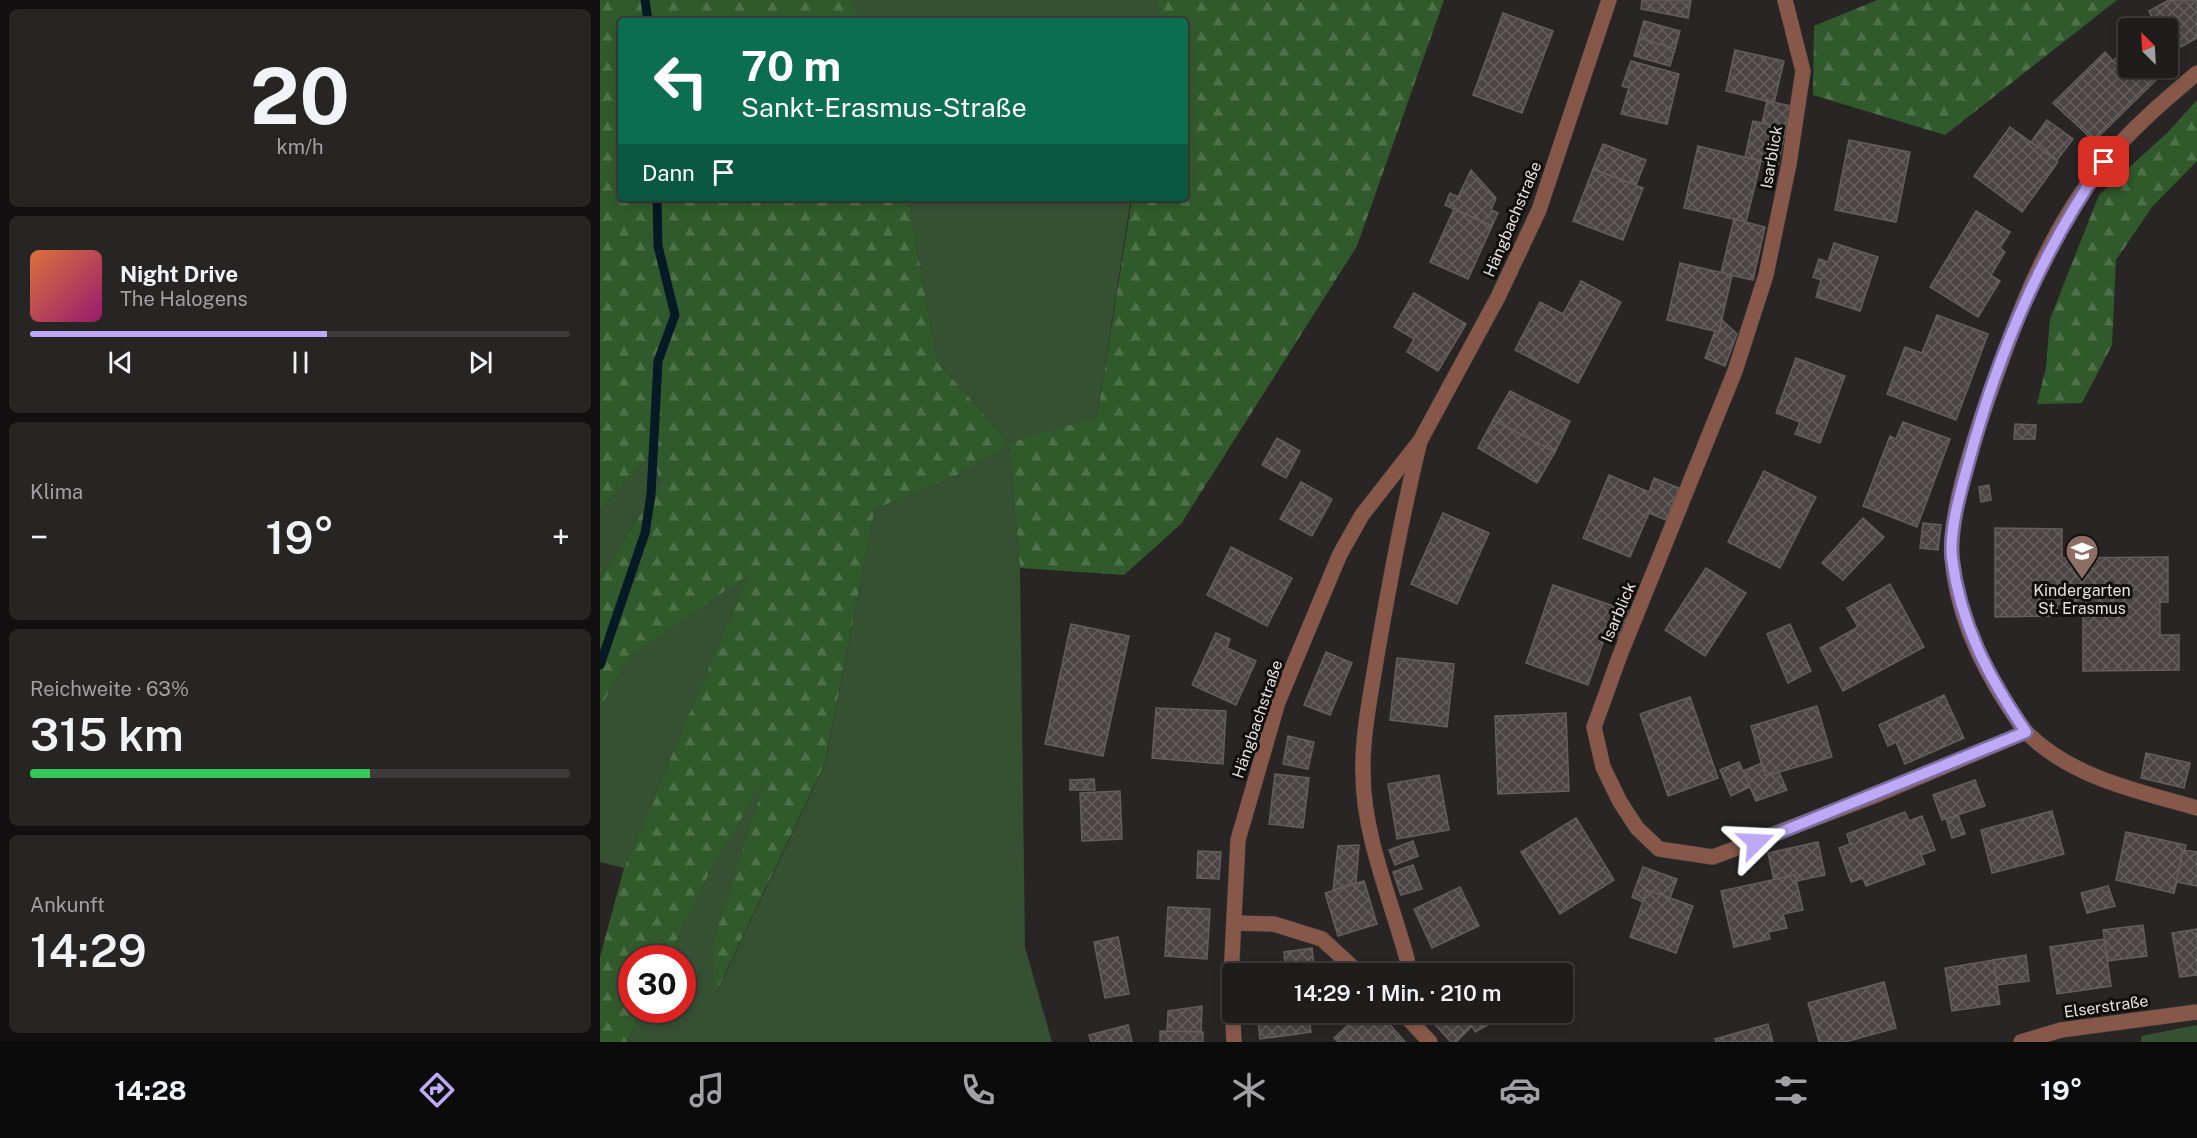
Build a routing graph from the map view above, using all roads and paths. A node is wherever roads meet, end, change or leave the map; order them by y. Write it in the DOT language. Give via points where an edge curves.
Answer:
graph roads {
  1 [pos="1610,0"];
  2 [pos="1785,0"];
  3 [pos="2197,73"];
  4 [pos="1420,441"];
  5 [pos="2026,732"];
  6 [pos="2197,808"];
  7 [pos="1235,923"];
  8 [pos="1407,959"];
  9 [pos="1348,963"];
  10 [pos="2197,1012"];
  11 [pos="1412,1023"];
  12 [pos="1234,1042"];
  13 [pos="1430,1042"];
  14 [pos="2021,1042"];
  1 -- 4 [label="street, Hängbachstraße" via="1539,210 1498,297"];
  2 -- 5 [label="street, Isarblick" via="1803,71 1766,275 1735,371 1594,727 1603,766 1637,828 1659,849 1713,857 1874,796"];
  3 -- 5 [label="street" via="2142,120 2104,162 2069,213 2012,330 1975,436 1959,496 1952,555 1959,602 1996,688"];
  4 -- 7 [label="street, Hängbachstraße" via="1362,515 1340,554 1278,702 1238,840"];
  4 -- 8 [label="street, Hängbachstraße" via="1397,538 1371,694 1363,774 1382,878"];
  5 -- 6 [label="street" via="2104,782"];
  7 -- 9 [label="street" via="1274,924 1322,939"];
  7 -- 12 [label="street, Hängbachstraße" via="1231,977"];
  10 -- 14 [label="street, Elserstraße" via="2061,1030"];
  11 -- 13 [label="street"];
}
